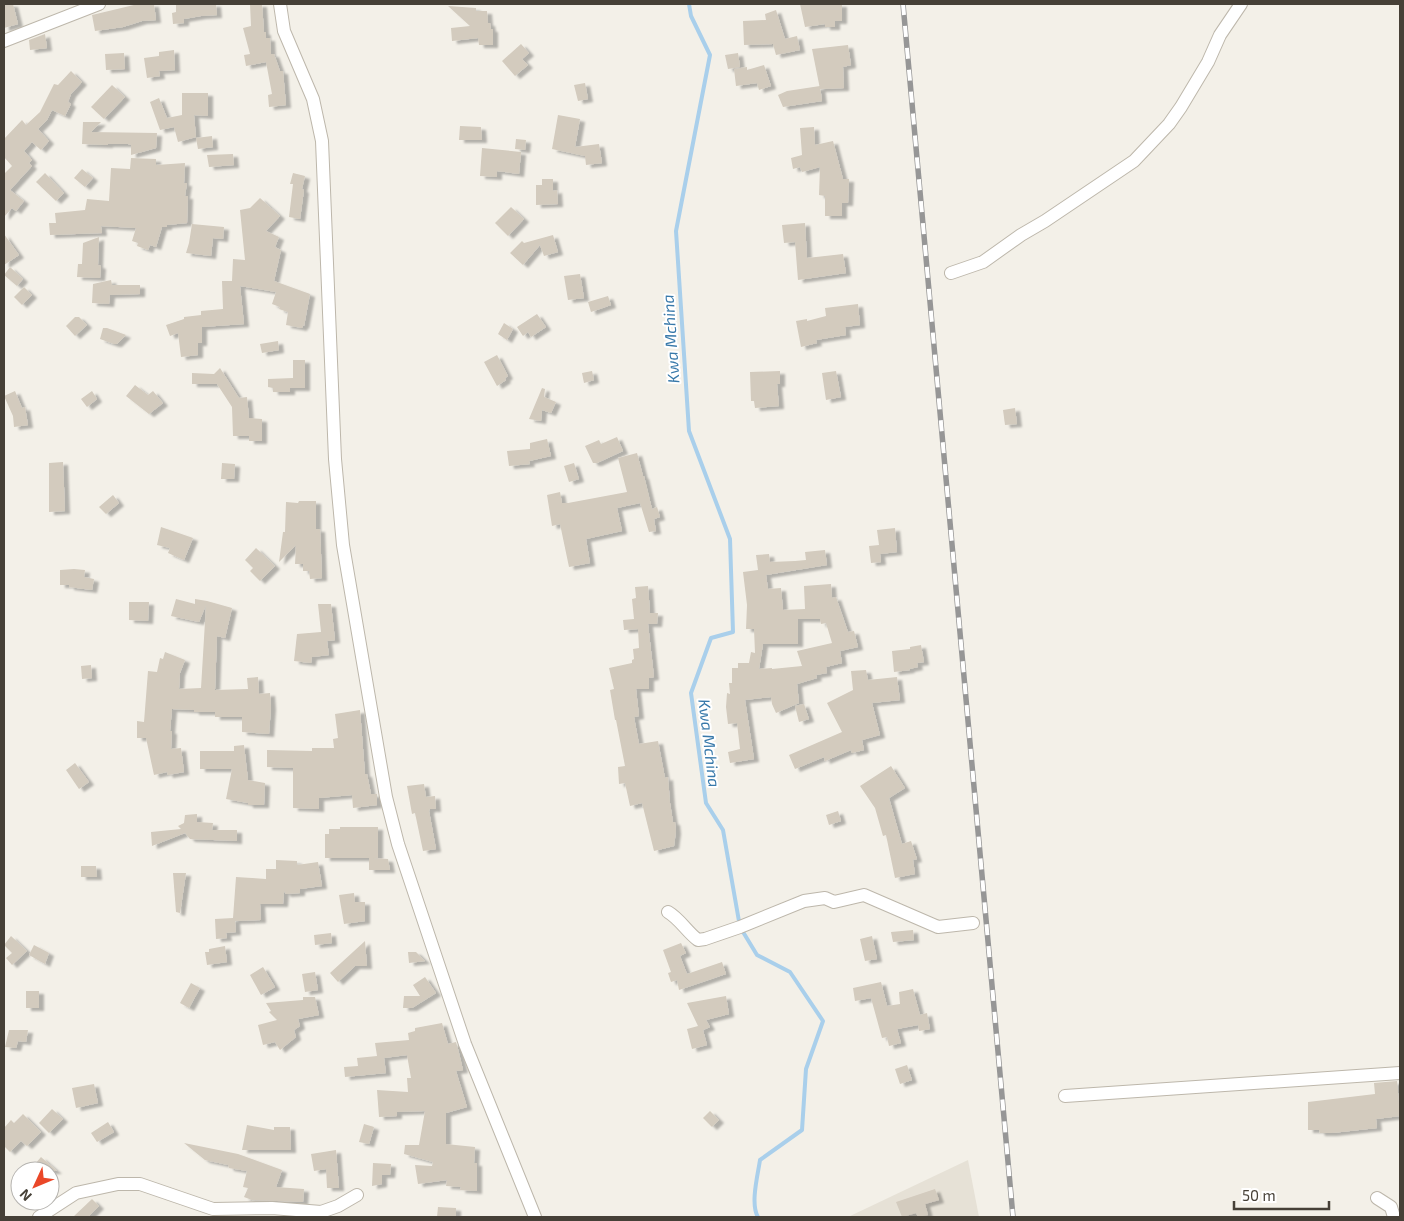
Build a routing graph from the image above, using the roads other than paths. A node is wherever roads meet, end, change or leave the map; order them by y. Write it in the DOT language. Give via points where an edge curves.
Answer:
graph roads {
  1 [pos="99,4"];
  2 [pos="280,4"];
  3 [pos="1241,4"];
  4 [pos="4,42"];
  5 [pos="952,273"];
  6 [pos="668,912"];
  7 [pos="973,923"];
  8 [pos="1400,1073"];
  9 [pos="1065,1096"];
  10 [pos="357,1195"];
  11 [pos="1377,1198"];
  12 [pos="38,1217"];
  13 [pos="535,1217"];
  14 [pos="1394,1217"];
  1 -- 4 [label="street"];
  2 -- 13 [label="street" via="284,31 314,99 322,141 335,459 341,526 386,796 398,844 465,1044"];
  3 -- 5 [label="street" via="1220,35 1181,107 1134,162 983,262"];
  6 -- 7 [label="street" via="698,940 804,901 825,898 834,902 864,895 938,927"];
  8 -- 9 [label="street"];
  10 -- 12 [label="street" via="321,1212 272,1208 213,1209 140,1184 118,1184 76,1193"];
  11 -- 14 [label="street" via="1391,1207"];
}
